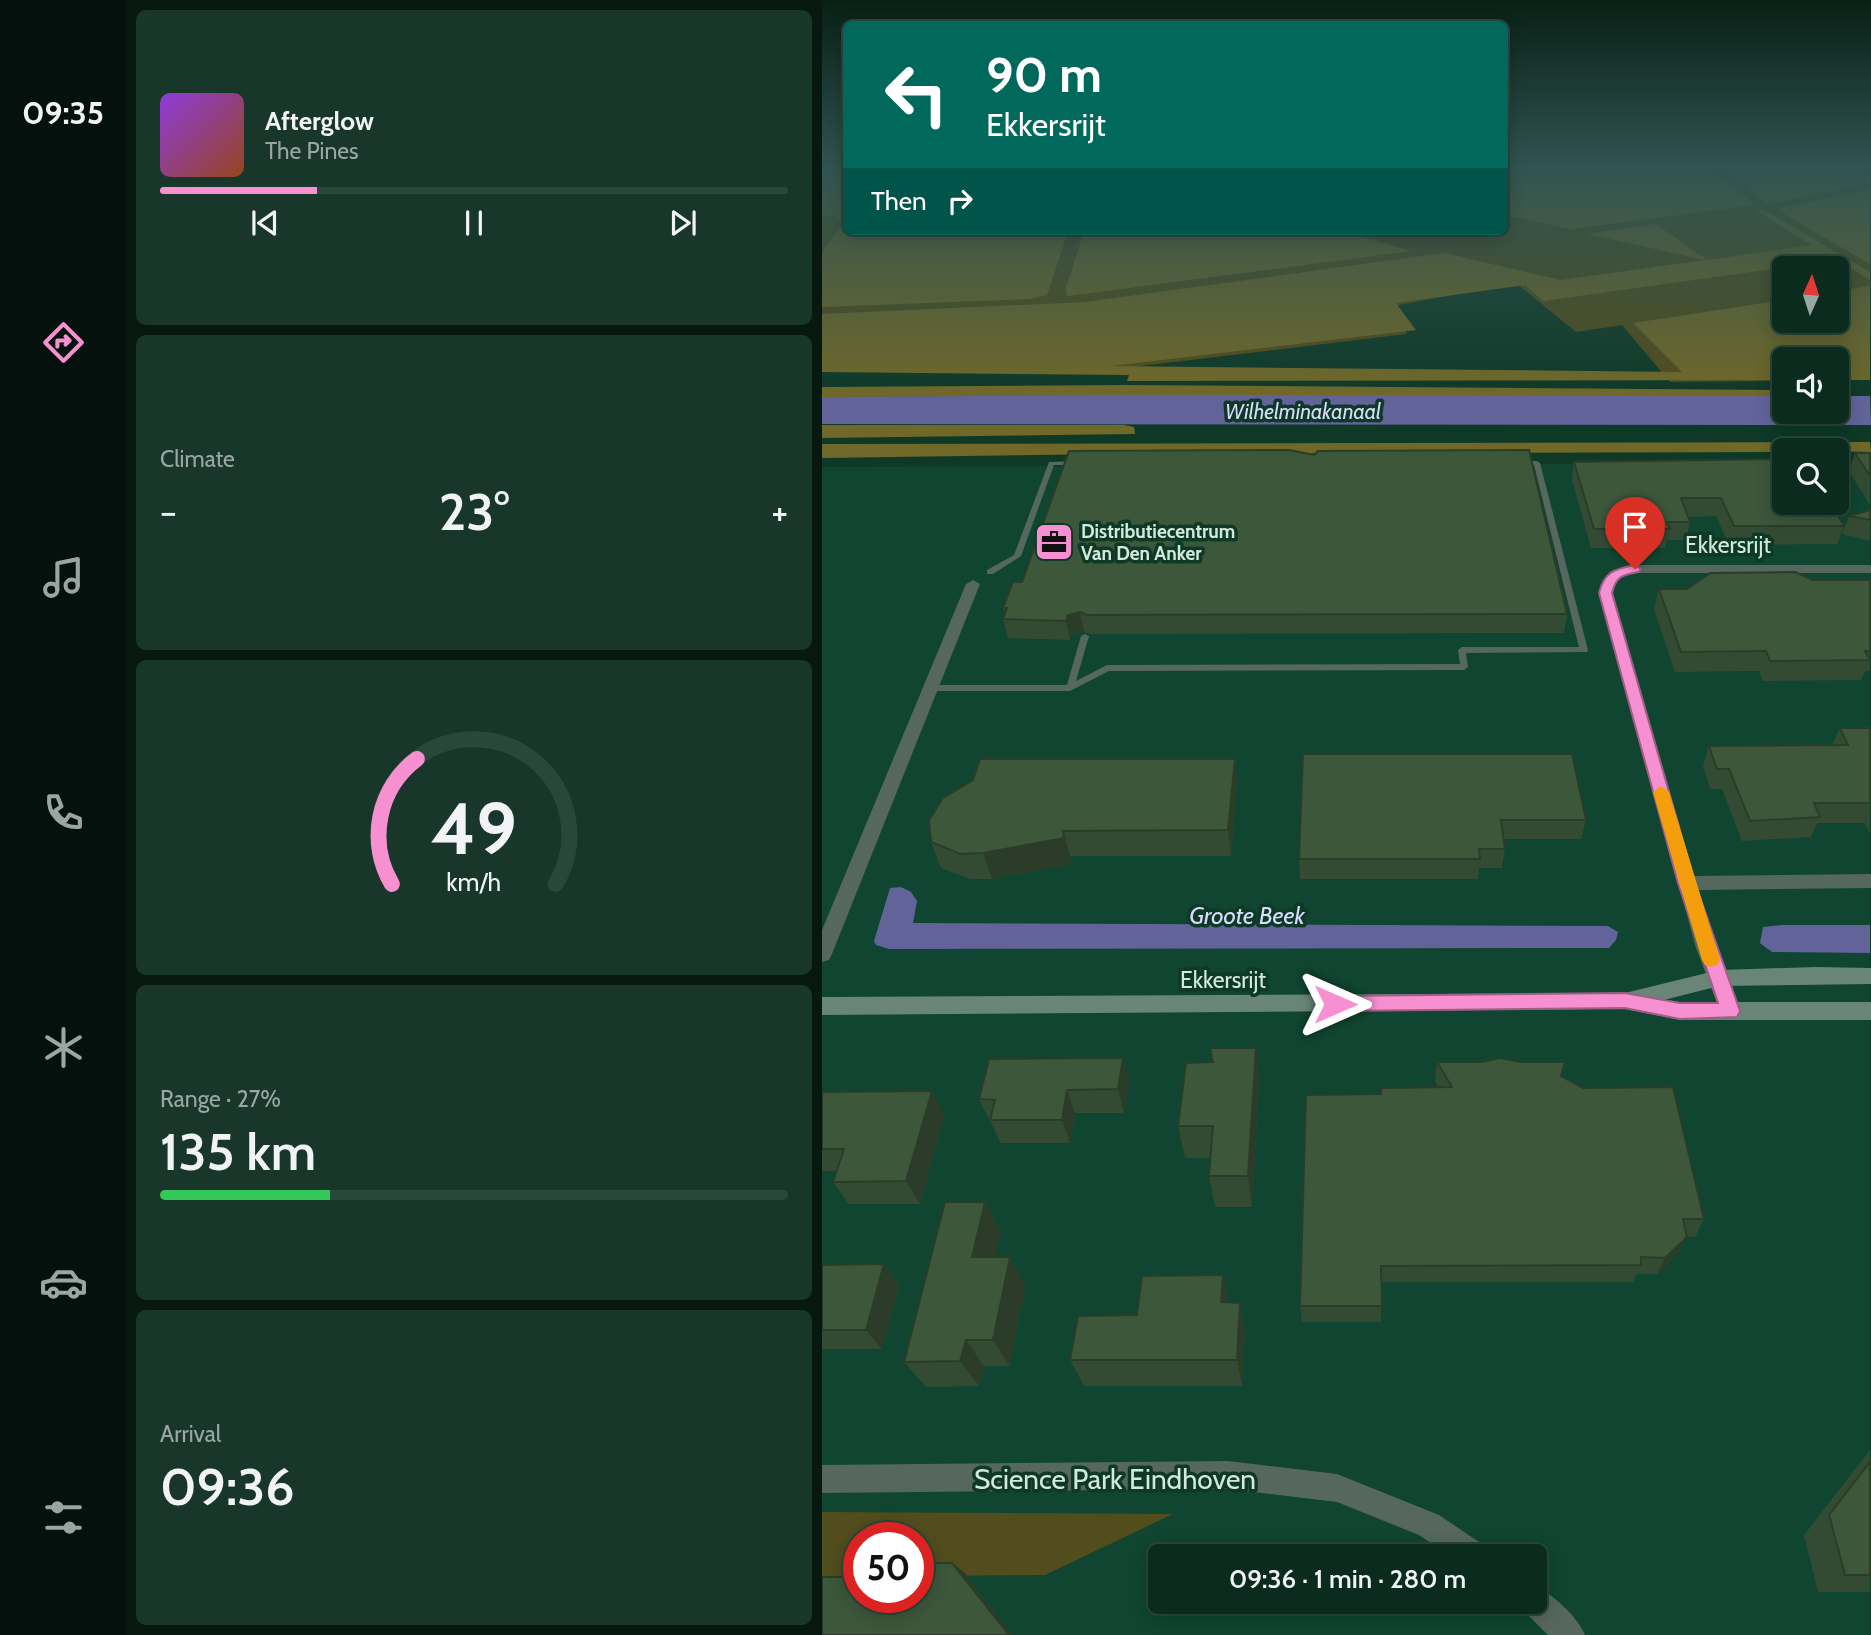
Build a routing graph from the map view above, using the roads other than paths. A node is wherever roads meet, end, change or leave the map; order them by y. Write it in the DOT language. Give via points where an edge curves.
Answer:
graph roads {
  1 [pos="1092,463"];
  2 [pos="1510,463"];
  3 [pos="1870,569"];
  4 [pos="989,572"];
  5 [pos="973,584"];
  6 [pos="1085,636"];
  7 [pos="930,688"];
  8 [pos="1070,688"];
  9 [pos="1870,881"];
  10 [pos="1686,883"];
  11 [pos="822,954"];
  12 [pos="1870,976"];
  13 [pos="1719,978"];
  14 [pos="1625,1001"];
  15 [pos="822,1006"];
  16 [pos="1730,1011"];
  17 [pos="1870,1011"];
  18 [pos="822,1479"];
  19 [pos="1457,1544"];
  20 [pos="1547,1613"];
  21 [pos="1570,1635"];
  1 -- 4 [label="lane" via="1051,463 1017,556"];
  2 -- 8 [label="lane" via="1537,463 1584,650 1462,650 1464,667 1107,668"];
  3 -- 10 [label="street, Ekkersrijt" via="1635,569 1617,572 1609,579 1606,593"];
  5 -- 7 [label="street"];
  6 -- 8 [label="lane"];
  7 -- 8 [label="lane"];
  7 -- 11 [label="street"];
  9 -- 10 [label="street"];
  10 -- 13 [label="street, Ekkersrijt"];
  12 -- 13 [label="main road, Ekkersrijt"];
  13 -- 14 [label="main road, Ekkersrijt"];
  13 -- 16 [label="street, Ekkersrijt"];
  14 -- 15 [label="main road, Ekkersrijt"];
  14 -- 16 [label="main road, Ekkersrijt" via="1680,1011"];
  16 -- 17 [label="main road, Ekkersrijt"];
  18 -- 19 [label="street, Science Park Eindhoven" via="1228,1475 1337,1488 1429,1525"];
  20 -- 21 [label="street"];
}
